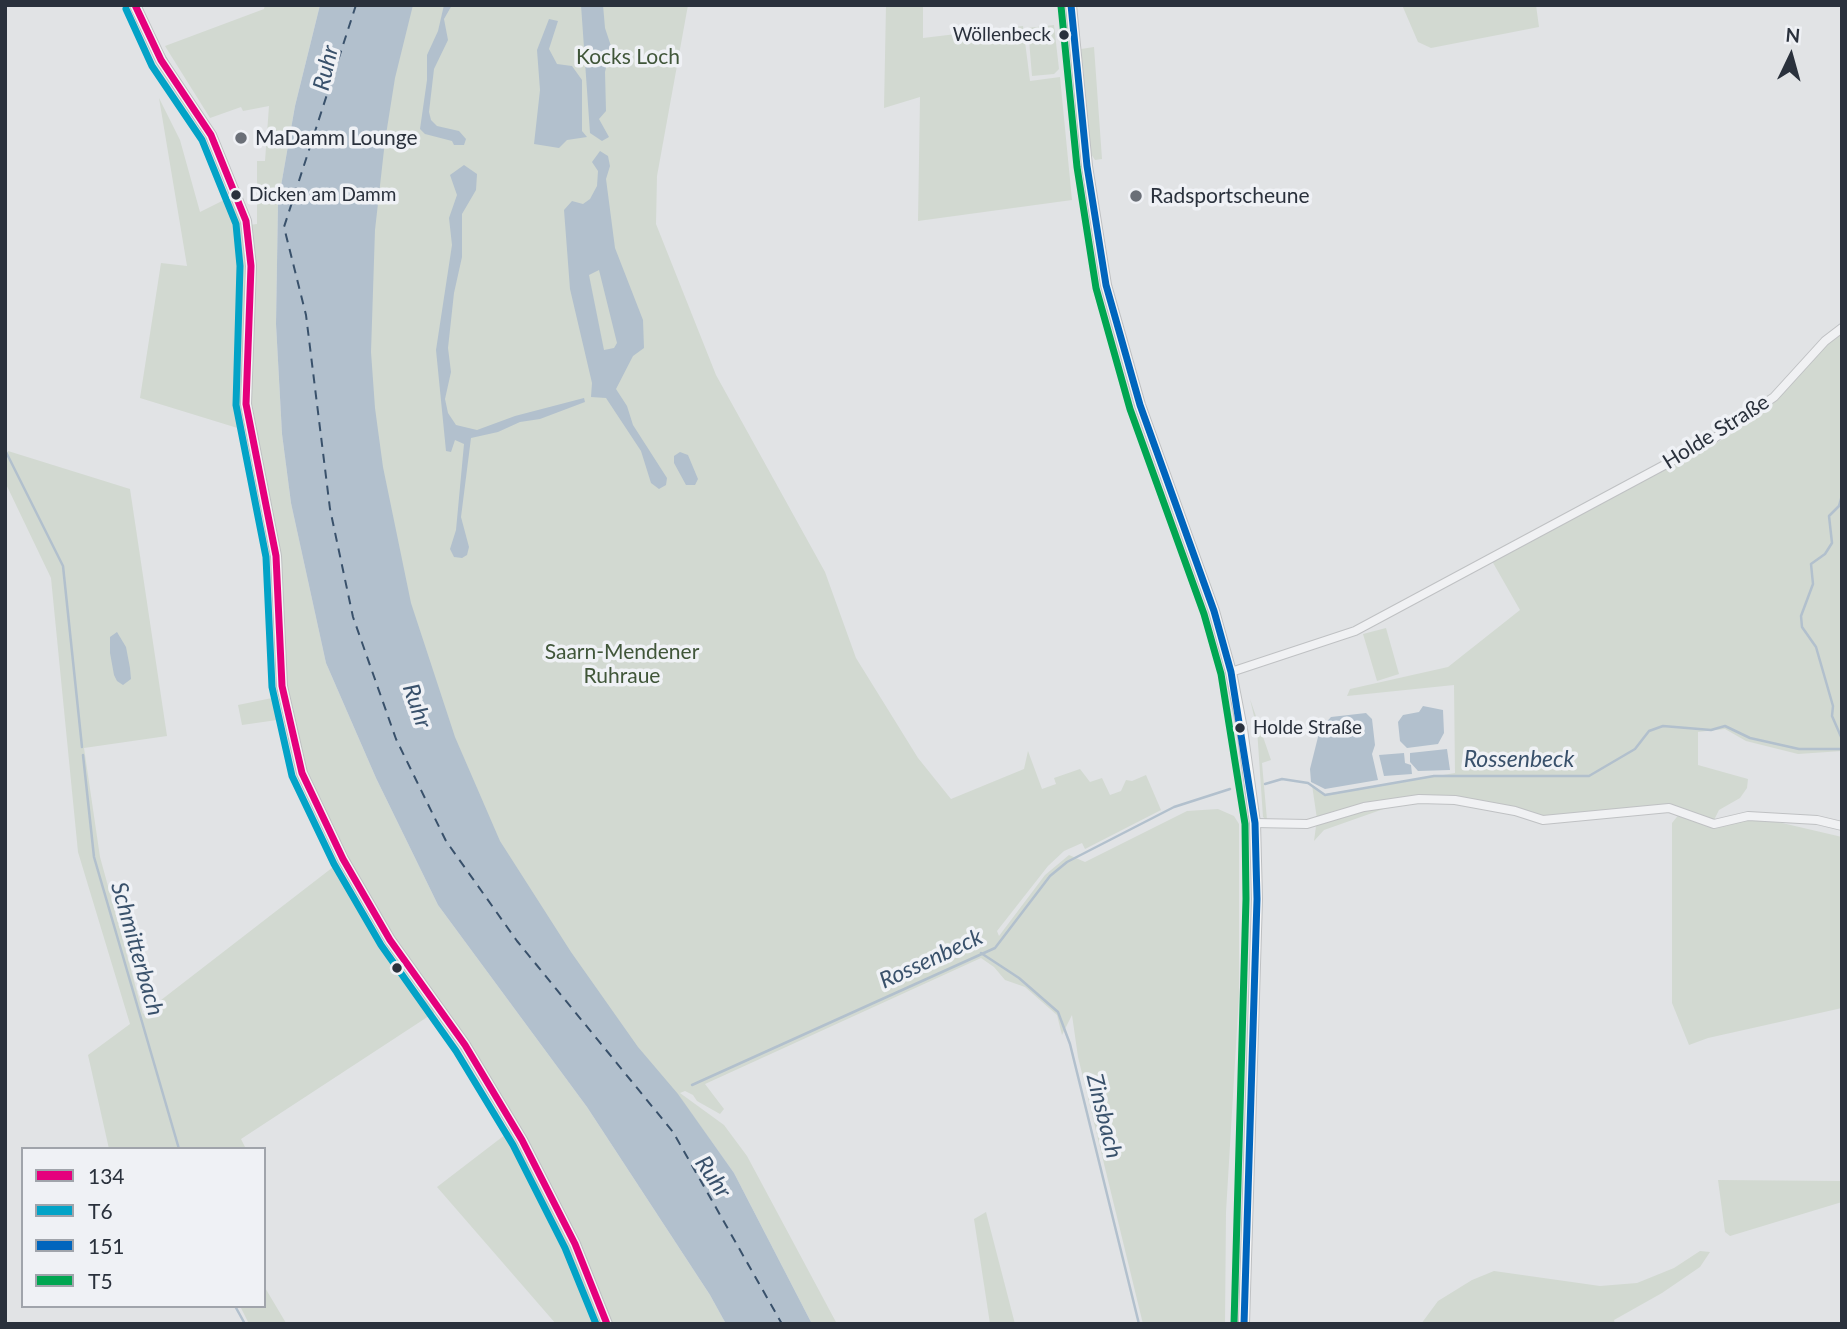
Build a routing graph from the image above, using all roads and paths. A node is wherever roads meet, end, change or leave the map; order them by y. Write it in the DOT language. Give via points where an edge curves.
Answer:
graph roads {
  1 [pos="135,5"];
  2 [pos="1071,5"];
  3 [pos="1842,328"];
  4 [pos="1231,672"];
  5 [pos="1255,823"];
  6 [pos="1842,826"];
  7 [pos="607,1324"];
  8 [pos="1244,1324"];
  1 -- 7 [label="main road" via="161,60 211,135 246,221 251,266 246,404 276,556 282,685 302,773 343,859 390,940 465,1045 522,1140 575,1244"];
  2 -- 4 [label="main road" via="1087,166 1107,285 1140,404 1206,587"];
  3 -- 4 [label="street, Holde Straße" via="1774,397 1713,439 1355,631"];
  4 -- 5 [label="main road"];
  5 -- 6 [label="street" via="1307,824 1364,807 1419,799 1455,800 1544,820 1670,808 1714,824 1748,816"];
  5 -- 8 [label="main road" via="1257,899"];
}
